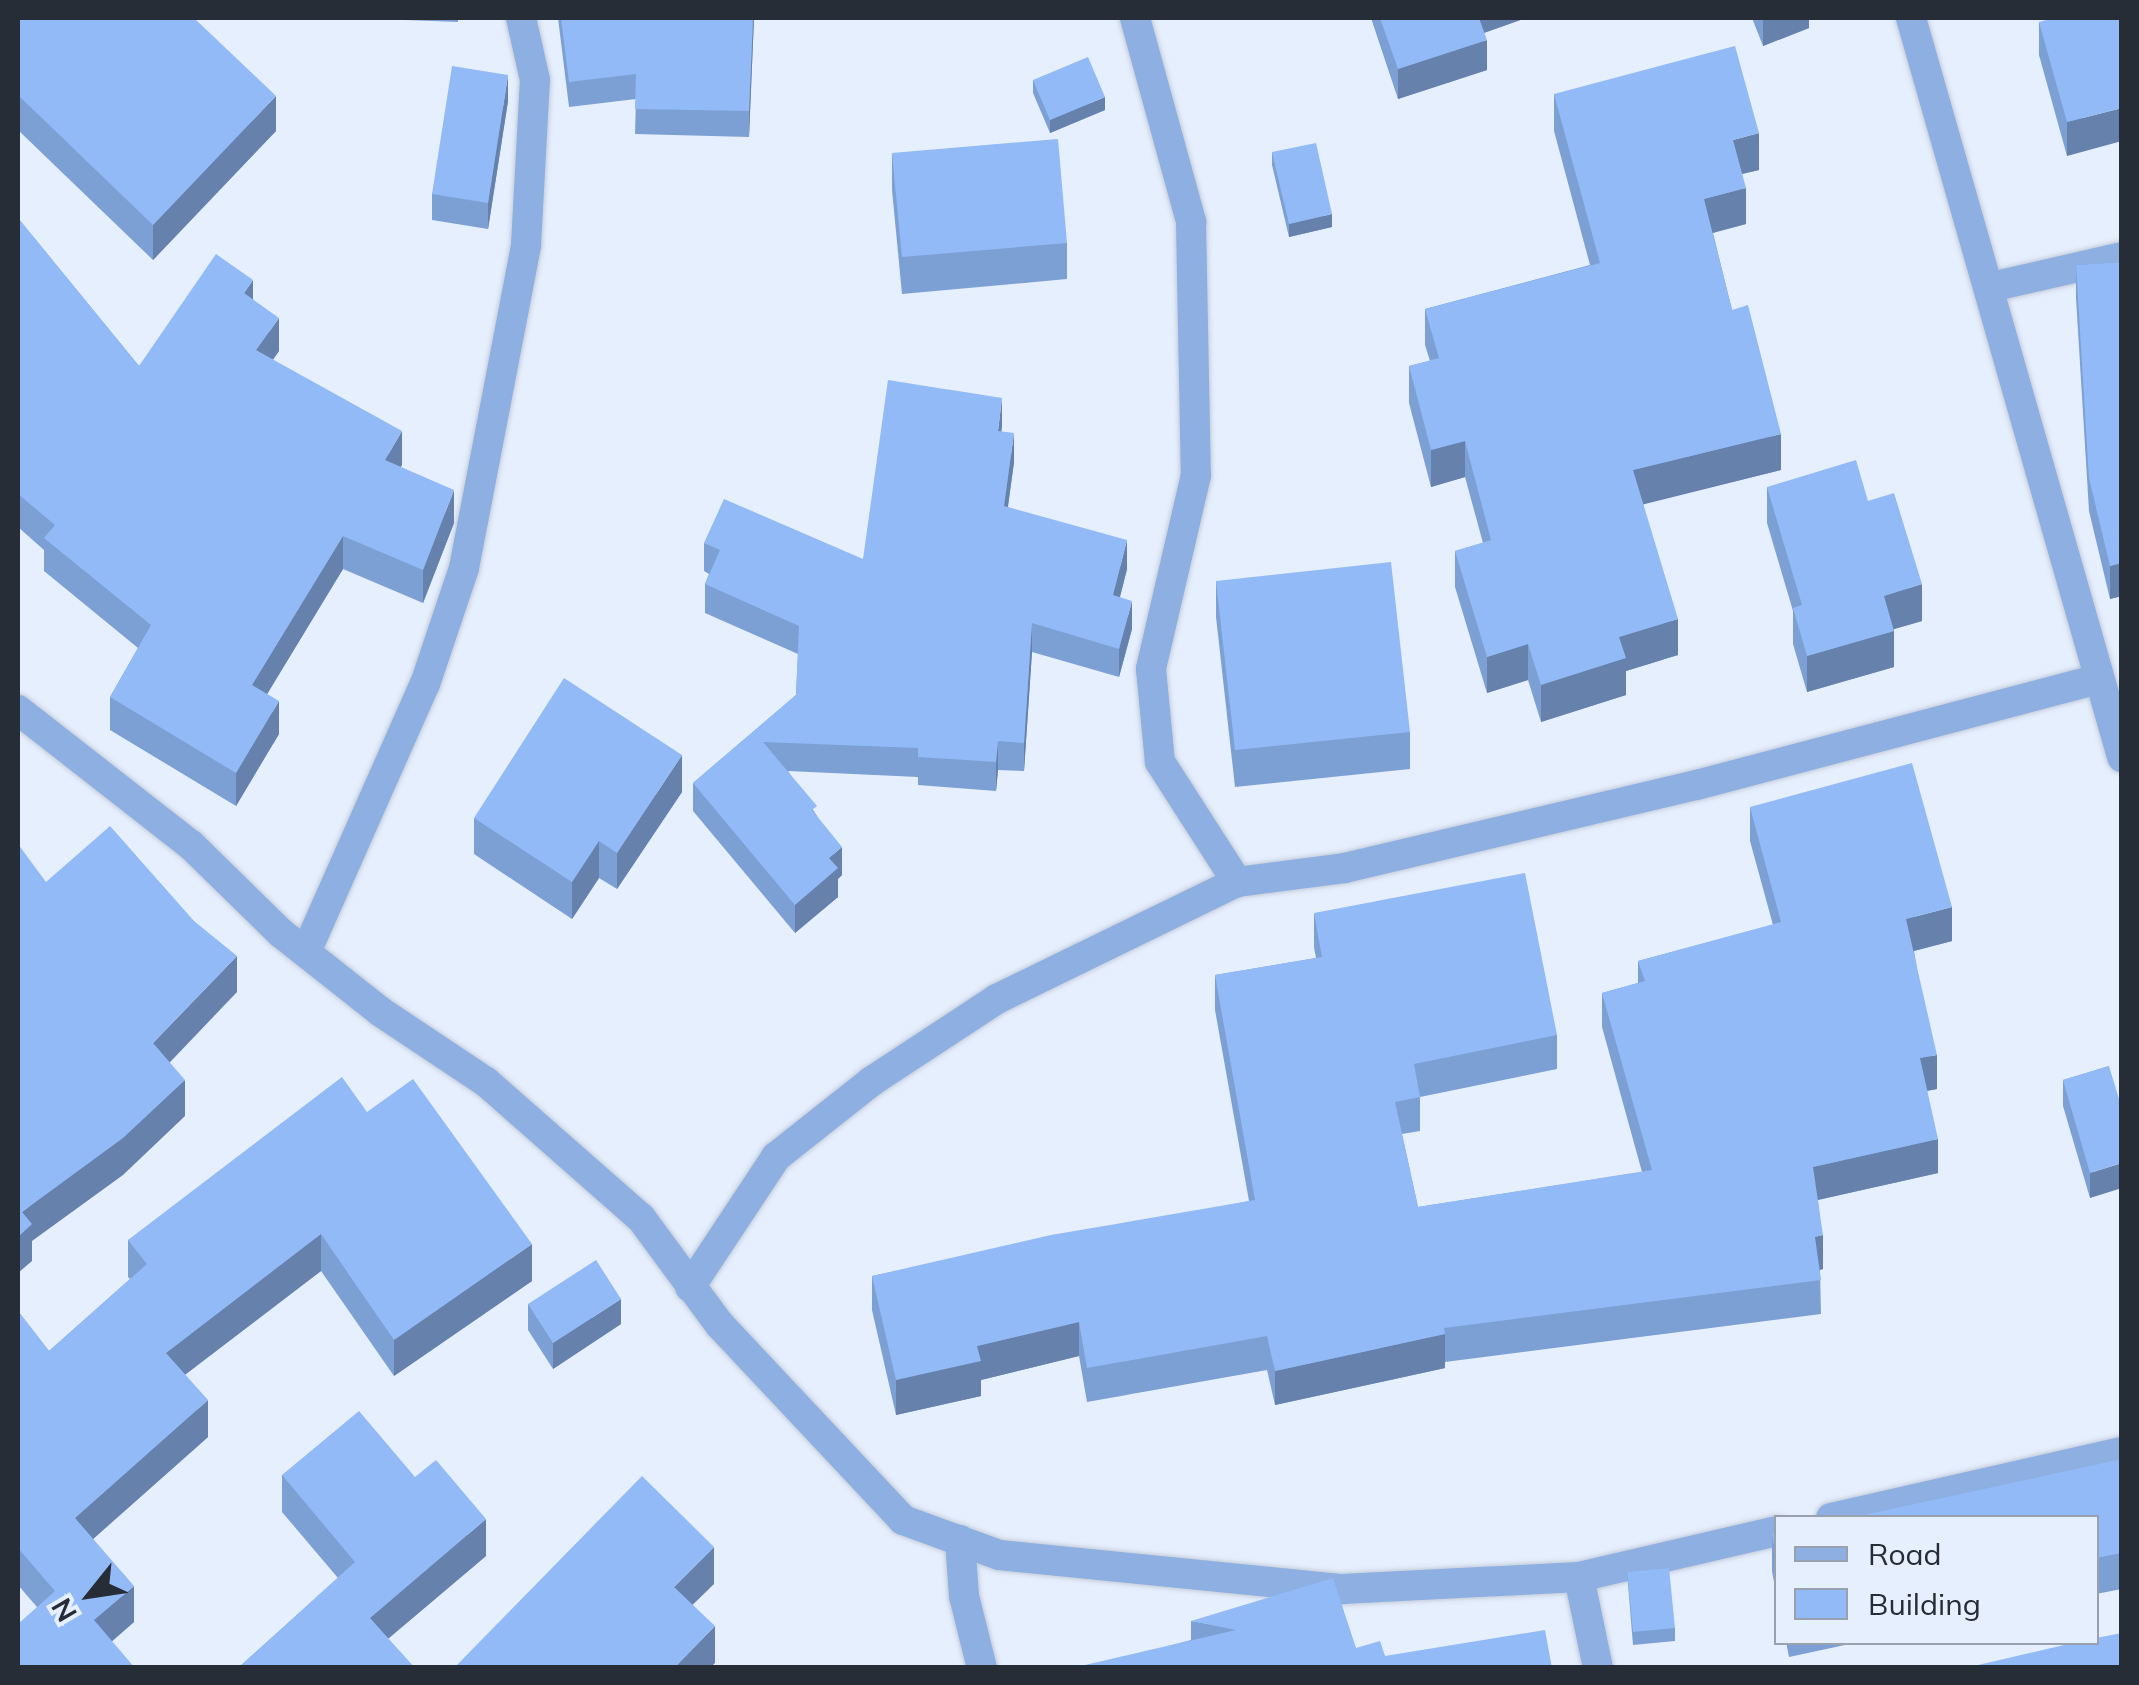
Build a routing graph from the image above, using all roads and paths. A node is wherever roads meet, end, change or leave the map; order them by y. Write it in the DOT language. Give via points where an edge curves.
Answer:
graph roads {
  1 [pos="521,18"];
  2 [pos="1135,18"];
  3 [pos="1911,18"];
  4 [pos="2122,256"];
  5 [pos="1990,287"];
  6 [pos="2097,679"];
  7 [pos="18,710"];
  8 [pos="2122,757"];
  9 [pos="1237,882"];
  10 [pos="306,952"];
  11 [pos="690,1287"];
  12 [pos="2122,1452"];
  13 [pos="1844,1515"];
  14 [pos="1774,1531"];
  15 [pos="960,1540"];
  16 [pos="1579,1577"];
  17 [pos="982,1668"];
  18 [pos="1598,1668"];
  1 -- 10 [label="street" via="535,80 526,245 464,568 425,684"];
  2 -- 9 [label="street" via="1191,222 1196,475 1150,668 1160,762"];
  3 -- 5 [label="street"];
  4 -- 5 [label="street"];
  5 -- 6 [label="street"];
  6 -- 8 [label="street"];
  6 -- 9 [label="street" via="1697,785 1345,868"];
  7 -- 10 [label="street" via="191,846"];
  9 -- 11 [label="street" via="996,999 872,1082 776,1157"];
  10 -- 11 [label="street" via="500,1094 641,1218"];
  11 -- 15 [label="street" via="826,1445 903,1520"];
  12 -- 13 [label="street"];
  14 -- 16 [label="street"];
  15 -- 16 [label="street" via="1000,1555 1342,1589"];
  15 -- 17 [label="street" via="964,1596"];
  16 -- 18 [label="street"];
}
